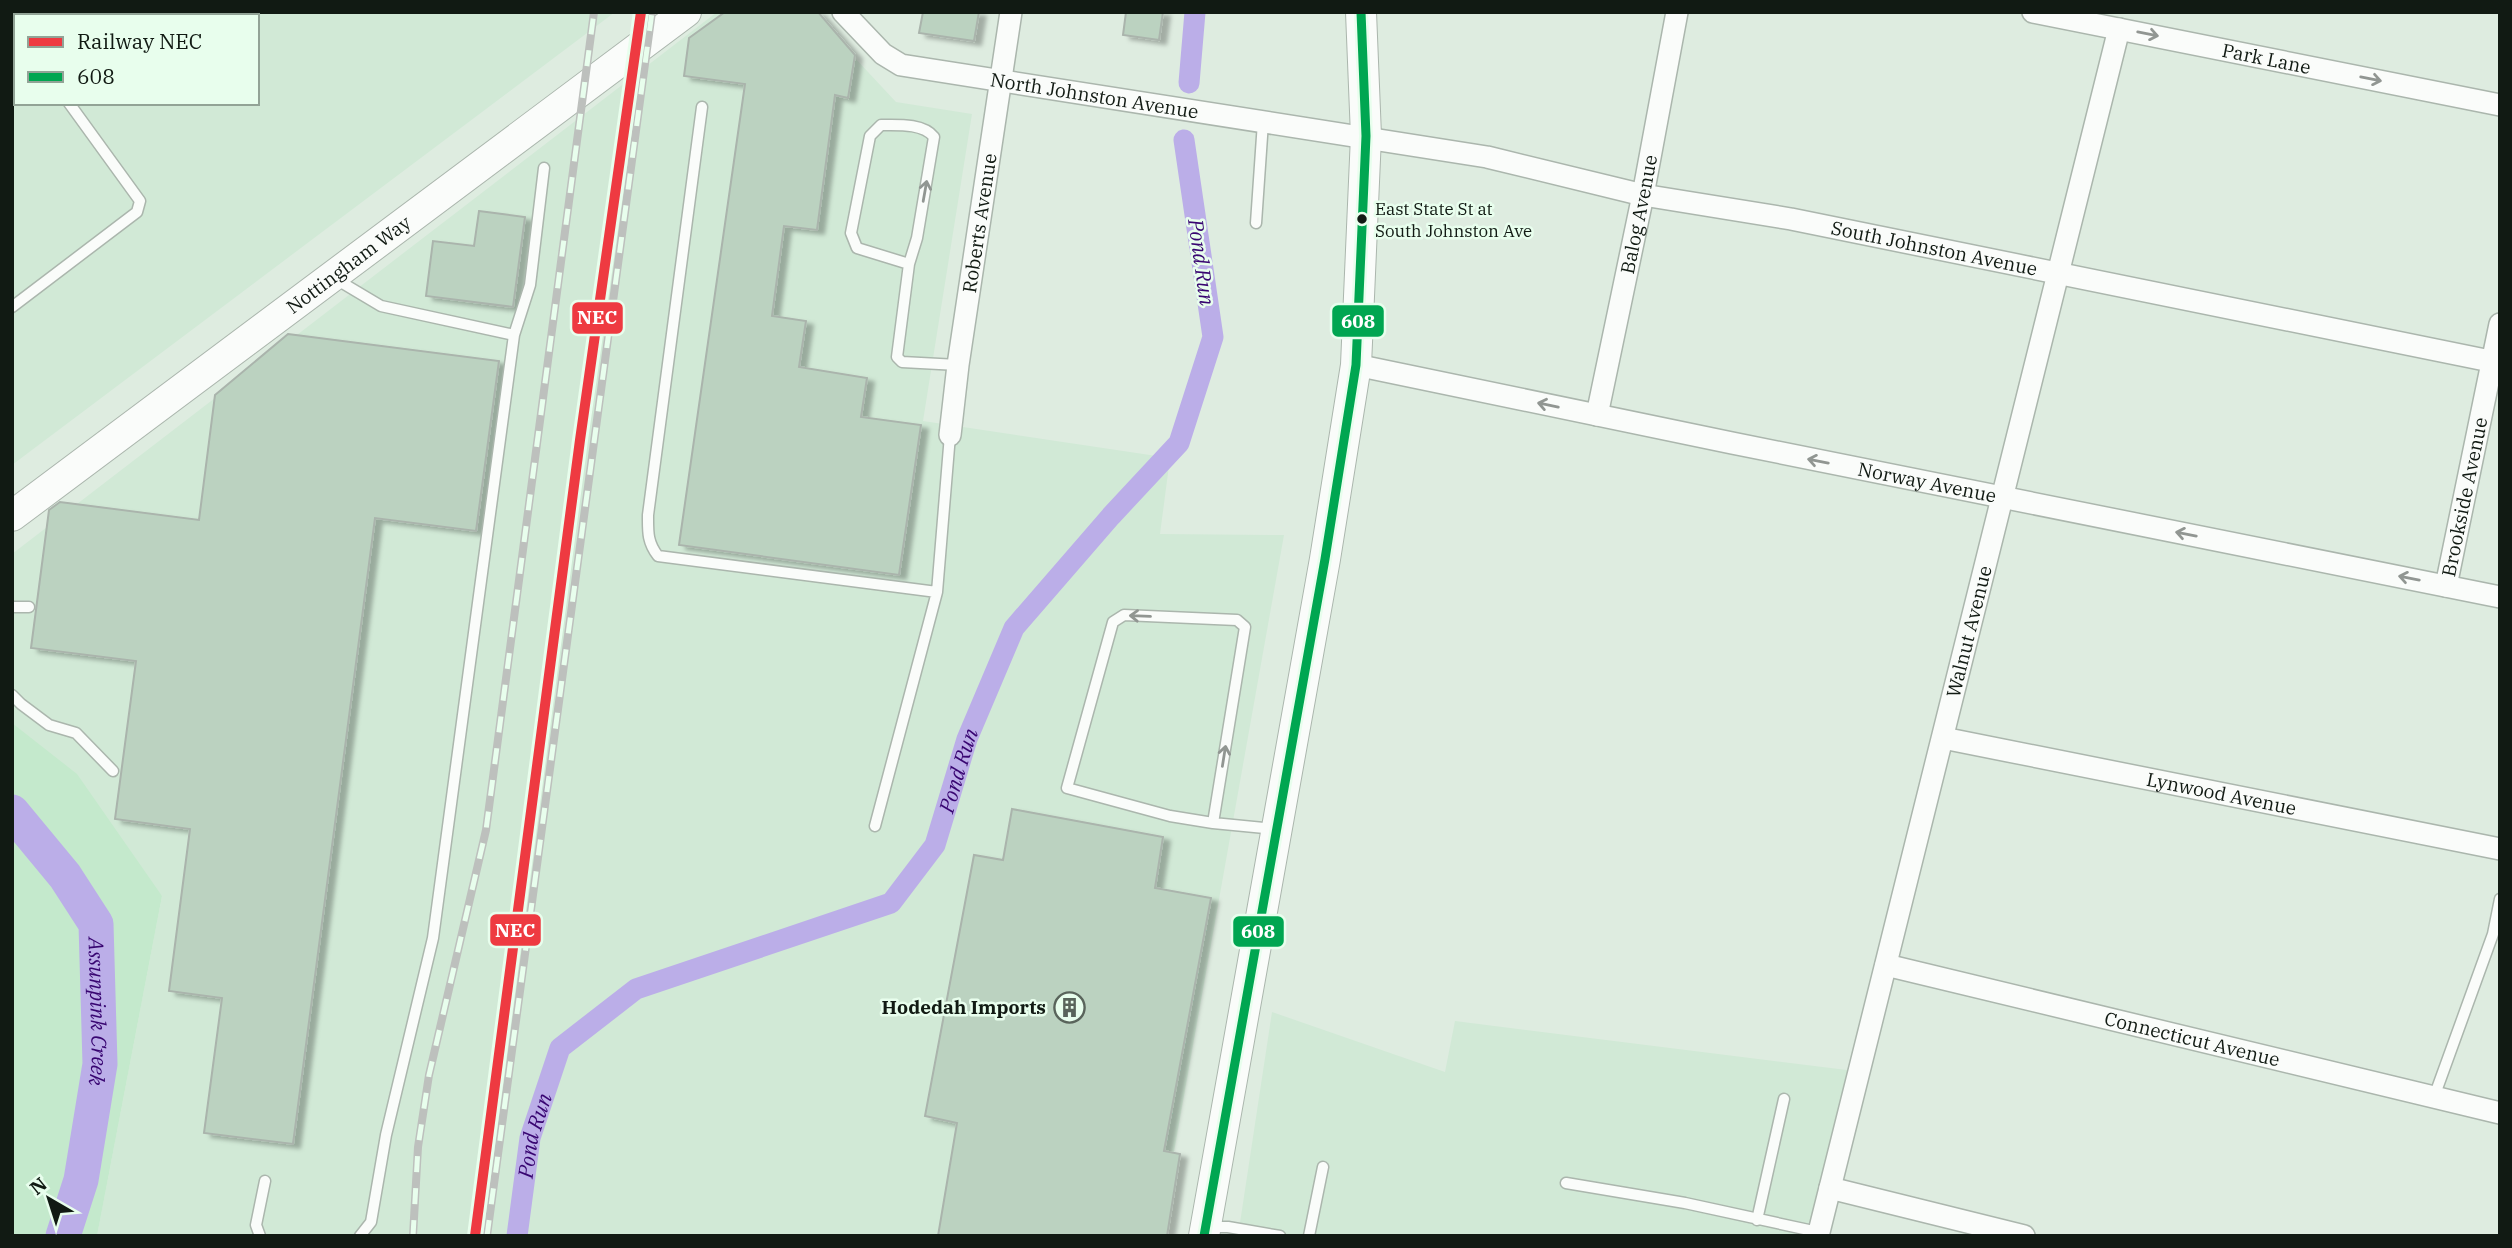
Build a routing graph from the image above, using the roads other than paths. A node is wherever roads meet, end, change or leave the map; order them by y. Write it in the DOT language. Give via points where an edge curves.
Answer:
graph roads {
  1 [pos="686,12"];
  2 [pos="843,12"];
  3 [pos="1011,12"];
  4 [pos="1361,12"];
  5 [pos="1677,12"];
  6 [pos="2033,12"];
  7 [pos="2119,29"];
  8 [pos="1001,81"];
  9 [pos="70,105"];
  10 [pos="2500,105"];
  11 [pos="702,107"];
  12 [pos="1263,122"];
  13 [pos="1366,136"];
  14 [pos="544,168"];
  15 [pos="1643,195"];
  16 [pos="1256,223"];
  17 [pos="910,261"];
  18 [pos="2058,273"];
  19 [pos="332,277"];
  20 [pos="12,307"];
  21 [pos="2500,324"];
  22 [pos="514,335"];
  23 [pos="2496,362"];
  24 [pos="958,365"];
  25 [pos="1356,365"];
  26 [pos="1597,415"];
  27 [pos="950,435"];
  28 [pos="2003,497"];
  29 [pos="12,516"];
  30 [pos="2446,586"];
  31 [pos="937,592"];
  32 [pos="2500,597"];
  33 [pos="12,607"];
  34 [pos="29,607"];
  35 [pos="12,695"];
  36 [pos="1943,738"];
  37 [pos="113,771"];
  38 [pos="1213,823"];
  39 [pos="875,826"];
  40 [pos="1277,829"];
  41 [pos="2500,849"];
  42 [pos="2500,899"];
  43 [pos="1886,965"];
  44 [pos="2434,1097"];
  45 [pos="1784,1099"];
  46 [pos="2500,1113"];
  47 [pos="1323,1167"];
  48 [pos="265,1181"];
  49 [pos="1566,1183"];
  50 [pos="1830,1188"];
  51 [pos="1757,1220"];
  52 [pos="1205,1231"];
  53 [pos="1818,1234"];
  54 [pos="260,1236"];
  55 [pos="360,1236"];
  56 [pos="1280,1236"];
  57 [pos="1309,1236"];
  58 [pos="2024,1236"];
  1 -- 19 [label="street, Nottingham Way"];
  2 -- 8 [label="street, North Johnston Avenue" via="883,54 901,65"];
  3 -- 8 [label="street, Roberts Avenue"];
  4 -- 13 [label="street"];
  5 -- 15 [label="street, Balog Avenue"];
  6 -- 7 [label="street, Park Lane"];
  7 -- 10 [label="street, Park Lane, one-way"];
  7 -- 18 [label="street, Walnut Avenue"];
  8 -- 12 [label="street, North Johnston Avenue"];
  8 -- 24 [label="street, Roberts Avenue"];
  9 -- 20 [label="lane" via="140,201 137,212"];
  11 -- 31 [label="lane" via="648,514 653,548 658,555"];
  12 -- 13 [label="street, North Johnston Avenue"];
  12 -- 16 [label="lane"];
  13 -- 15 [label="street, South Johnston Avenue" via="1487,157"];
  13 -- 25 [label="street"];
  14 -- 22 [label="lane" via="530,285"];
  15 -- 18 [label="street, South Johnston Avenue" via="1791,219"];
  15 -- 26 [label="street, Balog Avenue"];
  17 -- 17 [label="lane, one-way" via="934,137 930,131 906,125 881,125 870,136 851,233 857,248"];
  17 -- 24 [label="lane" via="897,357 902,362"];
  18 -- 23 [label="street, South Johnston Avenue"];
  18 -- 28 [label="street, Walnut Avenue"];
  19 -- 22 [label="lane" via="382,306"];
  19 -- 29 [label="street, Nottingham Way"];
  21 -- 23 [label="street, Brookside Avenue"];
  22 -- 55 [label="lane" via="433,938 386,1135 371,1222"];
  23 -- 30 [label="street, Brookside Avenue"];
  24 -- 27 [label="street, Roberts Avenue"];
  26 -- 25 [label="street, Norway Avenue, one-way"];
  25 -- 40 [label="street"];
  28 -- 26 [label="street, Norway Avenue, one-way"];
  27 -- 31 [label="lane"];
  30 -- 28 [label="street, Norway Avenue, one-way"];
  28 -- 36 [label="street, Walnut Avenue"];
  30 -- 32 [label="street, Norway Avenue"];
  31 -- 39 [label="lane"];
  33 -- 34 [label="lane"];
  35 -- 37 [label="lane" via="49,724 76,733"];
  36 -- 41 [label="street, Lynwood Avenue"];
  36 -- 43 [label="street, Walnut Avenue"];
  38 -- 38 [label="lane, one-way" via="1245,627 1237,620 1124,615 1114,622 1067,788"];
  38 -- 40 [label="lane"];
  40 -- 52 [label="street"];
  42 -- 44 [label="lane" via="2493,934"];
  43 -- 44 [label="street, Connecticut Avenue"];
  43 -- 50 [label="street, Walnut Avenue"];
  44 -- 46 [label="street, Connecticut Avenue"];
  45 -- 51 [label="lane"];
  47 -- 57 [label="lane"];
  48 -- 54 [label="lane" via="256,1225"];
  49 -- 51 [label="lane"];
  50 -- 53 [label="street, Walnut Avenue"];
  50 -- 58 [label="street"];
  51 -- 53 [label="lane"];
  52 -- 56 [label="lane" via="1228,1227"];
}
